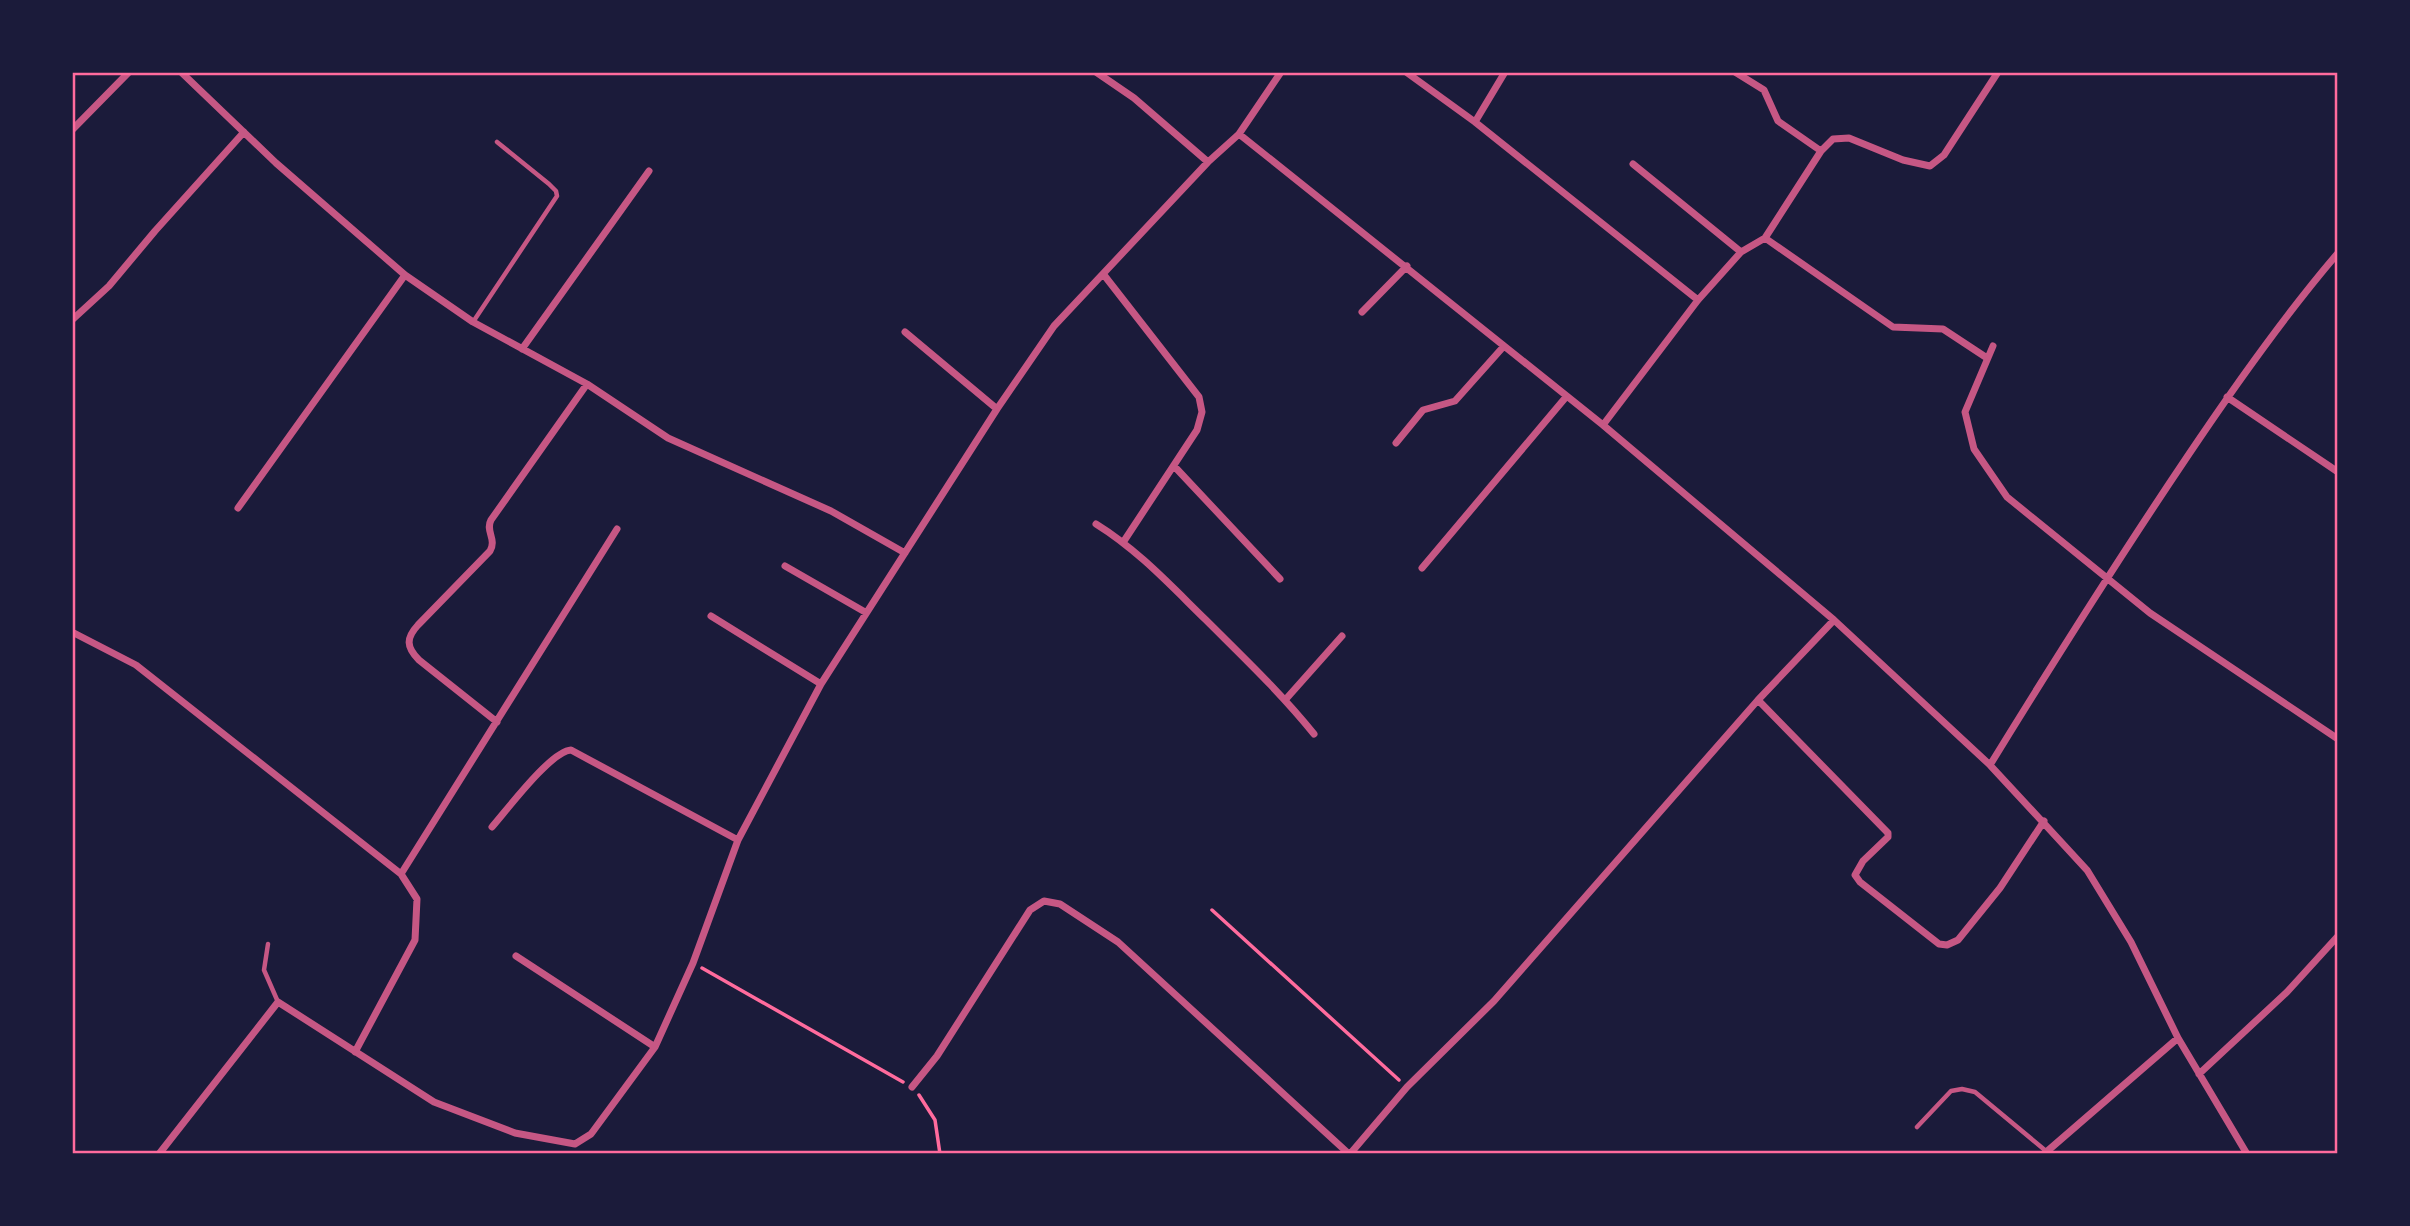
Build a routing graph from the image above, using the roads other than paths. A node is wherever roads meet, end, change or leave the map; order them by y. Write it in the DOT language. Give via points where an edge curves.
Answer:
graph roads {
  1 [pos="129,72"];
  2 [pos="181,72"];
  3 [pos="1096,72"];
  4 [pos="1281,72"];
  5 [pos="1406,72"];
  6 [pos="1504,72"];
  7 [pos="1735,72"];
  8 [pos="1998,72"];
  9 [pos="1475,122"];
  10 [pos="72,130"];
  11 [pos="244,132"];
  12 [pos="1239,134"];
  13 [pos="497,142"];
  14 [pos="1821,151"];
  15 [pos="1208,162"];
  16 [pos="1633,164"];
  17 [pos="649,171"];
  18 [pos="1765,238"];
  19 [pos="1741,252"];
  20 [pos="2338,253"];
  21 [pos="1407,266"];
  22 [pos="405,275"];
  23 [pos="1104,275"];
  24 [pos="1698,300"];
  25 [pos="1362,313"];
  26 [pos="72,320"];
  27 [pos="473,322"];
  28 [pos="905,331"];
  29 [pos="1504,346"];
  30 [pos="1993,346"];
  31 [pos="522,349"];
  32 [pos="1987,358"];
  33 [pos="587,384"];
  34 [pos="1566,397"];
  35 [pos="2227,397"];
  36 [pos="997,409"];
  37 [pos="1603,425"];
  38 [pos="1396,443"];
  39 [pos="1174,466"];
  40 [pos="2338,472"];
  41 [pos="238,508"];
  42 [pos="1096,524"];
  43 [pos="617,529"];
  44 [pos="1124,541"];
  45 [pos="905,553"];
  46 [pos="785,566"];
  47 [pos="1422,568"];
  48 [pos="1280,579"];
  49 [pos="2106,579"];
  50 [pos="865,612"];
  51 [pos="711,616"];
  52 [pos="1834,620"];
  53 [pos="72,632"];
  54 [pos="1342,636"];
  55 [pos="821,684"];
  56 [pos="1286,699"];
  57 [pos="1758,699"];
  58 [pos="496,722"];
  59 [pos="1314,734"];
  60 [pos="2338,739"];
  61 [pos="1990,765"];
  62 [pos="2043,821"];
  63 [pos="492,827"];
  64 [pos="738,840"];
  65 [pos="401,874"];
  66 [pos="2338,936"];
  67 [pos="268,944"];
  68 [pos="516,956"];
  69 [pos="278,1002"];
  70 [pos="2178,1038"];
  71 [pos="655,1047"];
  72 [pos="355,1052"];
  73 [pos="2199,1074"];
  74 [pos="912,1087"];
  75 [pos="1917,1127"];
  76 [pos="2046,1153"];
  77 [pos="159,1154"];
  78 [pos="1350,1154"];
  79 [pos="2247,1154"];
  1 -- 10 [label="street"];
  2 -- 11 [label="street"];
  3 -- 15 [label="street" via="1134,98"];
  4 -- 12 [label="street"];
  5 -- 9 [label="street"];
  6 -- 9 [label="street"];
  7 -- 14 [label="street" via="1764,90 1778,121"];
  8 -- 14 [label="street" via="1944,155 1930,166 1849,138 1833,139"];
  9 -- 24 [label="street"];
  11 -- 22 [label="street"];
  11 -- 26 [label="street" via="109,286"];
  12 -- 15 [label="street"];
  12 -- 21 [label="street"];
  13 -- 27 [label="lane" via="549,184 557,196"];
  14 -- 18 [label="street"];
  15 -- 23 [label="street"];
  16 -- 19 [label="street"];
  17 -- 31 [label="street"];
  18 -- 19 [label="street"];
  18 -- 32 [label="street" via="1893,327 1943,329"];
  19 -- 24 [label="street"];
  20 -- 35 [label="street"];
  21 -- 25 [label="street"];
  21 -- 29 [label="street"];
  22 -- 27 [label="street"];
  22 -- 41 [label="street"];
  23 -- 36 [label="street" via="1054,326"];
  23 -- 39 [label="street" via="1199,397 1202,412 1197,430"];
  24 -- 37 [label="street"];
  27 -- 31 [label="street"];
  28 -- 36 [label="street"];
  29 -- 34 [label="street"];
  29 -- 38 [label="street" via="1455,401 1423,410"];
  30 -- 32 [label="street"];
  31 -- 33 [label="street"];
  32 -- 49 [label="street" via="1965,412 1974,449 2007,497"];
  33 -- 45 [label="street" via="668,438 831,511"];
  33 -- 58 [label="street" via="491,520 490,551 408,638 409,648 419,660"];
  34 -- 37 [label="street"];
  34 -- 47 [label="street"];
  35 -- 40 [label="street"];
  35 -- 49 [label="street"];
  36 -- 45 [label="street"];
  37 -- 52 [label="street"];
  39 -- 44 [label="street"];
  39 -- 48 [label="street"];
  42 -- 44 [label="street"];
  43 -- 58 [label="street"];
  44 -- 56 [label="street"];
  45 -- 50 [label="street"];
  46 -- 50 [label="street"];
  49 -- 60 [label="street"];
  49 -- 61 [label="street"];
  50 -- 55 [label="street"];
  51 -- 55 [label="street"];
  52 -- 57 [label="street"];
  52 -- 61 [label="street"];
  53 -- 65 [label="street" via="136,665"];
  54 -- 56 [label="street"];
  55 -- 64 [label="street"];
  56 -- 59 [label="street"];
  57 -- 62 [label="street" via="1888,833 1858,867 1855,876 1860,883 1939,944 1958,940 2000,888"];
  57 -- 78 [label="street" via="1494,1001 1407,1087"];
  58 -- 65 [label="street"];
  61 -- 62 [label="street"];
  62 -- 70 [label="street" via="2087,870 2131,942"];
  63 -- 64 [label="street" via="550,761 571,750"];
  64 -- 71 [label="street" via="693,963"];
  65 -- 72 [label="street" via="417,899 415,940"];
  66 -- 73 [label="street" via="2287,992"];
  67 -- 69 [label="lane" via="264,970"];
  68 -- 71 [label="street"];
  69 -- 72 [label="street"];
  69 -- 77 [label="street"];
  70 -- 73 [label="street"];
  70 -- 76 [label="street"];
  71 -- 72 [label="street" via="592,1134 575,1144 515,1133 434,1102"];
  73 -- 79 [label="street"];
  74 -- 78 [label="street" via="937,1056 1030,911 1044,901 1060,904 1118,942"];
  75 -- 76 [label="lane" via="1951,1091 1969,1090"];
}
